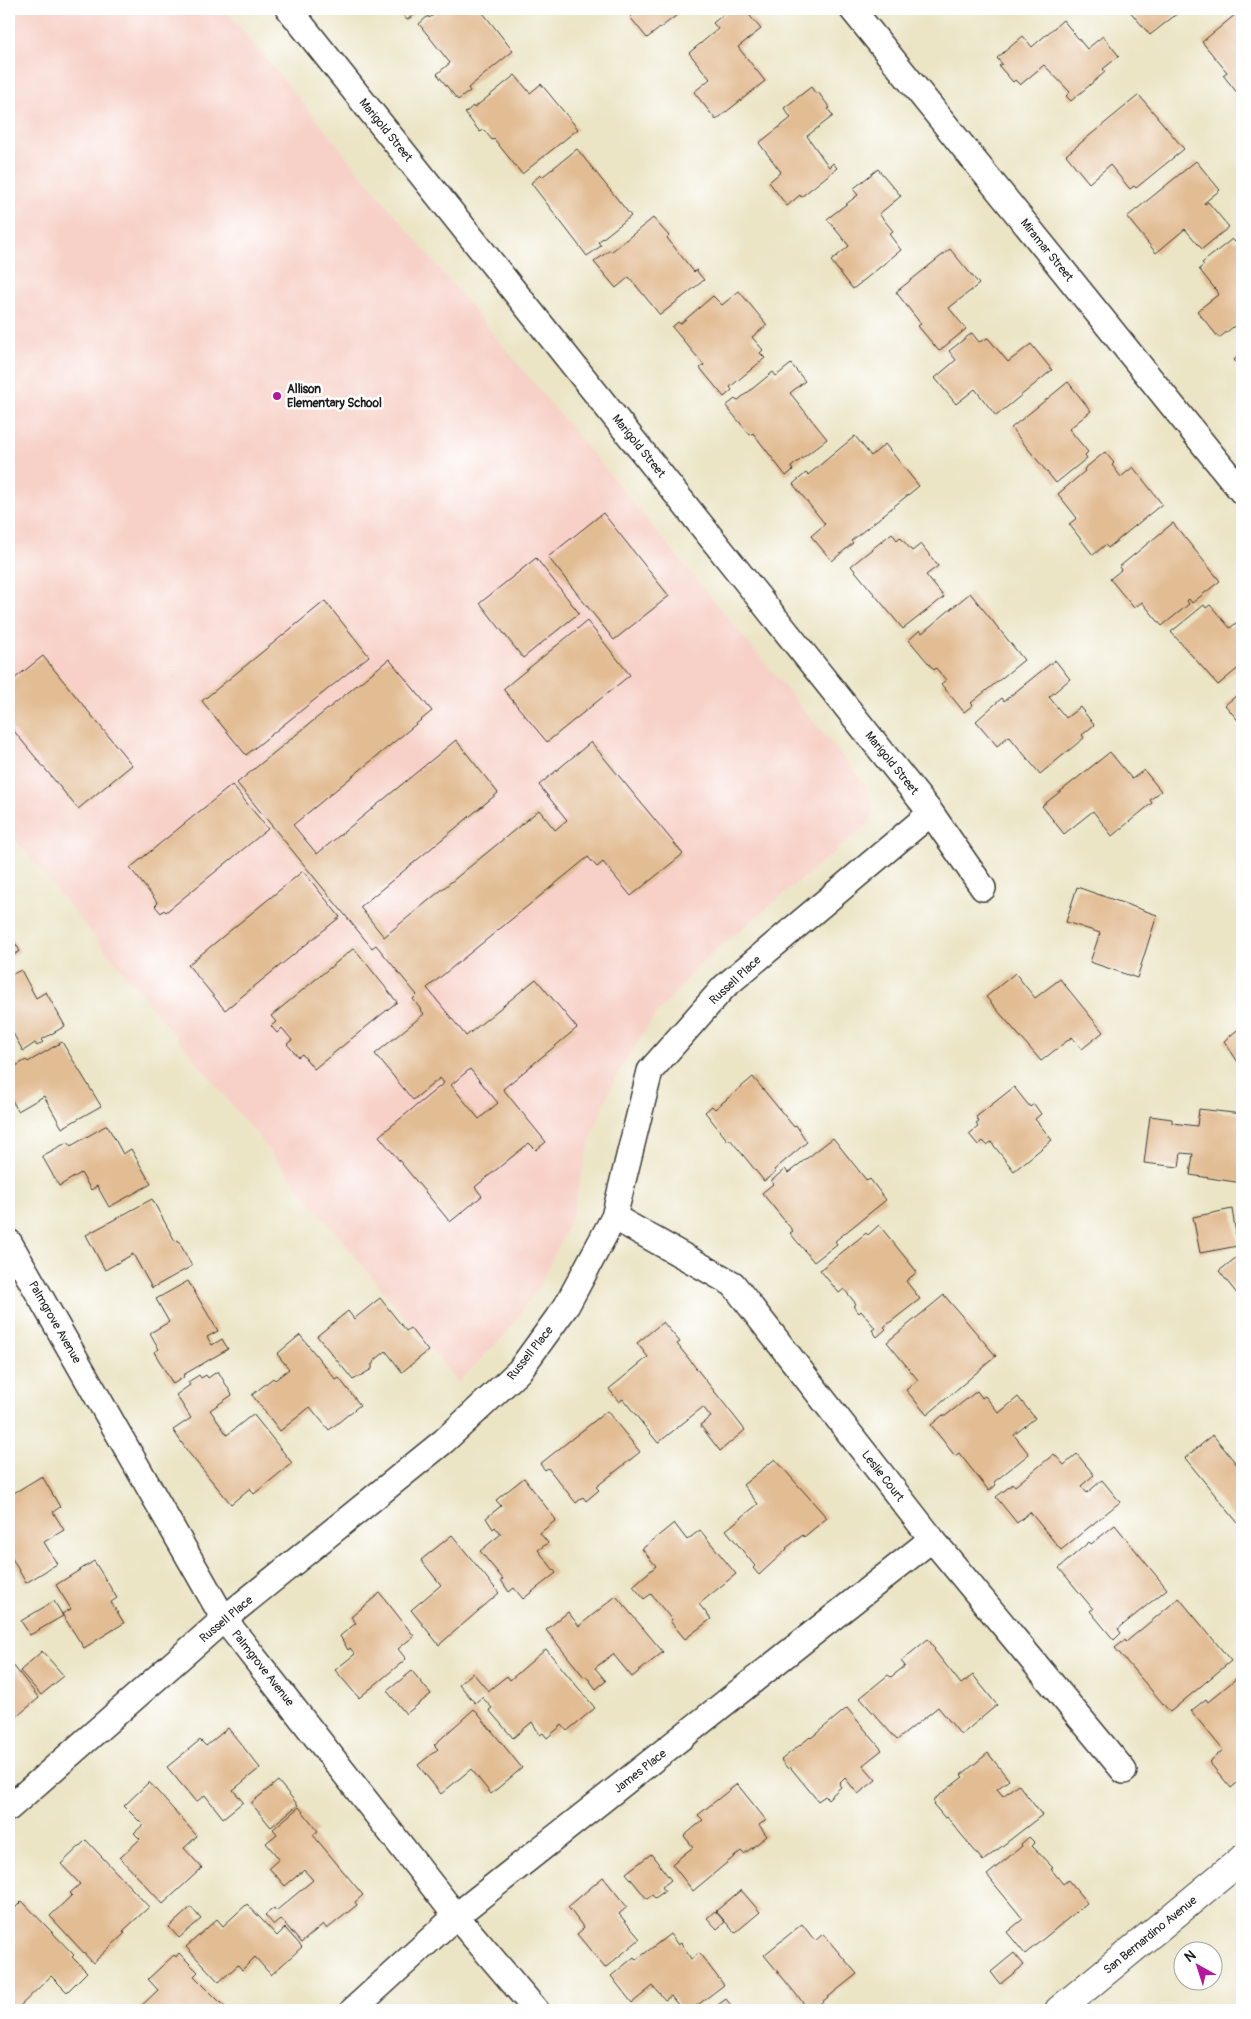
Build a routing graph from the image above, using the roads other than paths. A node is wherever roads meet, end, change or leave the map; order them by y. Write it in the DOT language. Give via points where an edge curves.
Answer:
graph roads {
  1 [pos="290,9"];
  2 [pos="852,9"];
  3 [pos="1242,492"];
  4 [pos="932,813"];
  5 [pos="983,888"];
  6 [pos="614,1217"];
  7 [pos="9,1242"];
  8 [pos="932,1539"];
  9 [pos="224,1619"];
  10 [pos="1124,1771"];
  11 [pos="9,1808"];
  12 [pos="1242,1859"];
  13 [pos="456,1916"];
  14 [pos="353,2010"];
  15 [pos="536,2010"];
  16 [pos="1059,2010"];
  1 -- 4 [label="street, Marigold Street"];
  2 -- 3 [label="street, Miramar Street"];
  4 -- 5 [label="street, Marigold Street"];
  4 -- 6 [label="street, Russell Place" via="724,987 650,1071"];
  6 -- 8 [label="street, Leslie Court" via="733,1284"];
  6 -- 9 [label="street, Russell Place" via="567,1305 518,1371 444,1441"];
  7 -- 9 [label="street, Palmgrove Avenue"];
  8 -- 10 [label="street, Leslie Court"];
  8 -- 13 [label="street, James Place"];
  9 -- 11 [label="street, Russell Place"];
  9 -- 13 [label="street, Palmgrove Avenue"];
  12 -- 16 [label="main road, San Bernardino Avenue"];
  13 -- 14 [label="street, James Place"];
  13 -- 15 [label="street, Palmgrove Avenue"];
}
